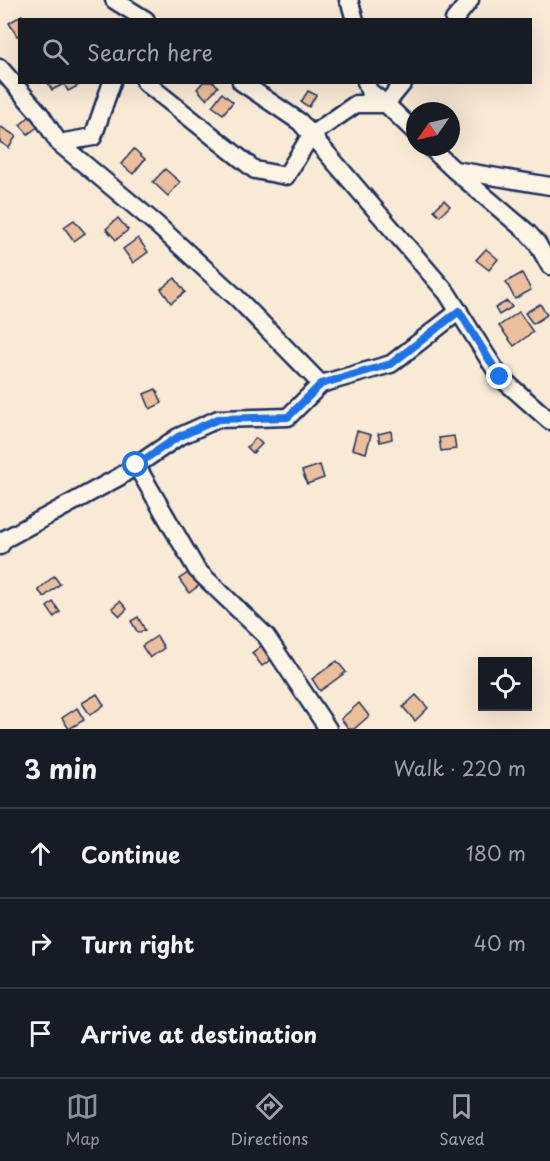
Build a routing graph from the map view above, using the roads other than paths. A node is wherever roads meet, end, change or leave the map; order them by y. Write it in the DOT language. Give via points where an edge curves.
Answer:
graph roads {
  1 [pos="114,0"];
  2 [pos="348,0"];
  3 [pos="470,0"];
  4 [pos="141,18"];
  5 [pos="354,18"];
  6 [pos="456,18"];
  7 [pos="0,68"];
  8 [pos="111,84"];
  9 [pos="147,84"];
  10 [pos="244,84"];
  11 [pos="367,84"];
  12 [pos="402,84"];
  13 [pos="386,104"];
  14 [pos="406,123"];
  15 [pos="311,135"];
  16 [pos="59,143"];
  17 [pos="439,156"];
  18 [pos="454,170"];
  19 [pos="550,186"];
  20 [pos="550,266"];
  21 [pos="459,311"];
  22 [pos="321,384"];
  23 [pos="550,421"];
  24 [pos="136,465"];
  25 [pos="0,546"];
  26 [pos="328,729"];
  1 -- 4 [label="street"];
  2 -- 5 [label="street"];
  3 -- 6 [label="street"];
  7 -- 16 [label="street"];
  8 -- 16 [label="street" via="93,137"];
  9 -- 15 [label="street" via="255,170 286,176"];
  10 -- 15 [label="street" via="300,122"];
  11 -- 13 [label="street" via="369,91"];
  12 -- 13 [label="street"];
  13 -- 14 [label="street"];
  13 -- 15 [label="street" via="356,104"];
  15 -- 21 [label="street"];
  16 -- 22 [label="street" via="237,298"];
  17 -- 18 [label="street"];
  18 -- 19 [label="street"];
  18 -- 20 [label="street" via="527,232"];
  21 -- 22 [label="street" via="391,364"];
  21 -- 23 [label="street" via="500,377"];
  22 -- 24 [label="street" via="288,417 218,419 178,437"];
  24 -- 25 [label="street" via="5,539"];
  24 -- 26 [label="street" via="196,570 266,636"];
}
